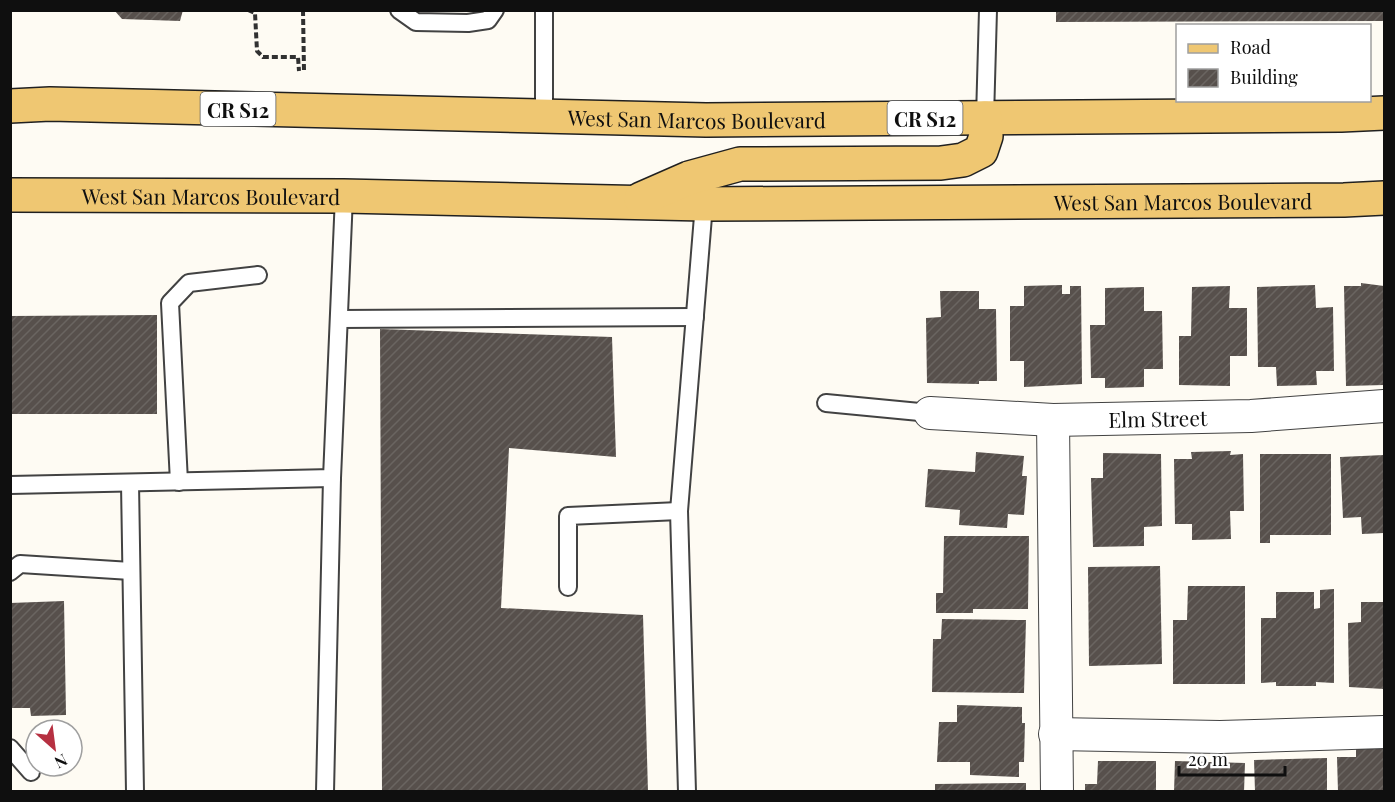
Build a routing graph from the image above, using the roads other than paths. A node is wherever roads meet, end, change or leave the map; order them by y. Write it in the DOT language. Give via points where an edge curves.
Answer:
graph roads {
  1 [pos="399,10"];
  2 [pos="495,10"];
  3 [pos="544,10"];
  4 [pos="988,10"];
  5 [pos="10,106"];
  6 [pos="1384,113"];
  7 [pos="544,116"];
  8 [pos="985,118"];
  9 [pos="10,195"];
  10 [pos="344,196"];
  11 [pos="1384,198"];
  12 [pos="634,202"];
  13 [pos="704,204"];
  14 [pos="258,275"];
  15 [pos="695,317"];
  16 [pos="339,320"];
  17 [pos="826,403"];
  18 [pos="1384,406"];
  19 [pos="930,413"];
  20 [pos="1053,420"];
  21 [pos="332,478"];
  22 [pos="179,482"];
  23 [pos="130,483"];
  24 [pos="10,485"];
  25 [pos="679,511"];
  26 [pos="131,571"];
  27 [pos="10,572"];
  28 [pos="568,587"];
  29 [pos="1384,732"];
  30 [pos="1055,734"];
  31 [pos="10,748"];
  32 [pos="24,764"];
  33 [pos="135,792"];
  34 [pos="325,792"];
  35 [pos="687,792"];
  36 [pos="1056,792"];
  1 -- 2 [label="lane" via="416,22 468,23 488,20"];
  3 -- 7 [label="lane"];
  4 -- 8 [label="lane"];
  5 -- 7 [label="main road, West San Marcos Boulevard / CR S12"];
  6 -- 8 [label="main road, West San Marcos Boulevard / CR S12"];
  7 -- 8 [label="main road, West San Marcos Boulevard / CR S12" via="705,120"];
  8 -- 12 [label="main road" via="986,136 981,151 963,160 740,164 689,178"];
  9 -- 10 [label="main road, West San Marcos Boulevard"];
  10 -- 12 [label="main road, West San Marcos Boulevard"];
  10 -- 16 [label="lane"];
  11 -- 13 [label="main road, West San Marcos Boulevard"];
  12 -- 13 [label="main road, West San Marcos Boulevard"];
  13 -- 15 [label="lane"];
  14 -- 22 [label="lane" via="189,283 170,303"];
  15 -- 16 [label="lane"];
  15 -- 25 [label="lane"];
  16 -- 21 [label="lane"];
  17 -- 19 [label="lane"];
  18 -- 20 [label="street, Elm Street" via="1251,416"];
  19 -- 20 [label="street, Elm Street"];
  20 -- 30 [label="street"];
  21 -- 22 [label="lane"];
  21 -- 34 [label="lane"];
  22 -- 23 [label="lane"];
  23 -- 24 [label="lane"];
  23 -- 26 [label="lane"];
  25 -- 28 [label="lane" via="568,516"];
  25 -- 35 [label="lane"];
  26 -- 27 [label="lane" via="20,564"];
  26 -- 33 [label="lane"];
  29 -- 30 [label="street" via="1220,738"];
  30 -- 36 [label="street"];
  31 -- 32 [label="lane"];
}
